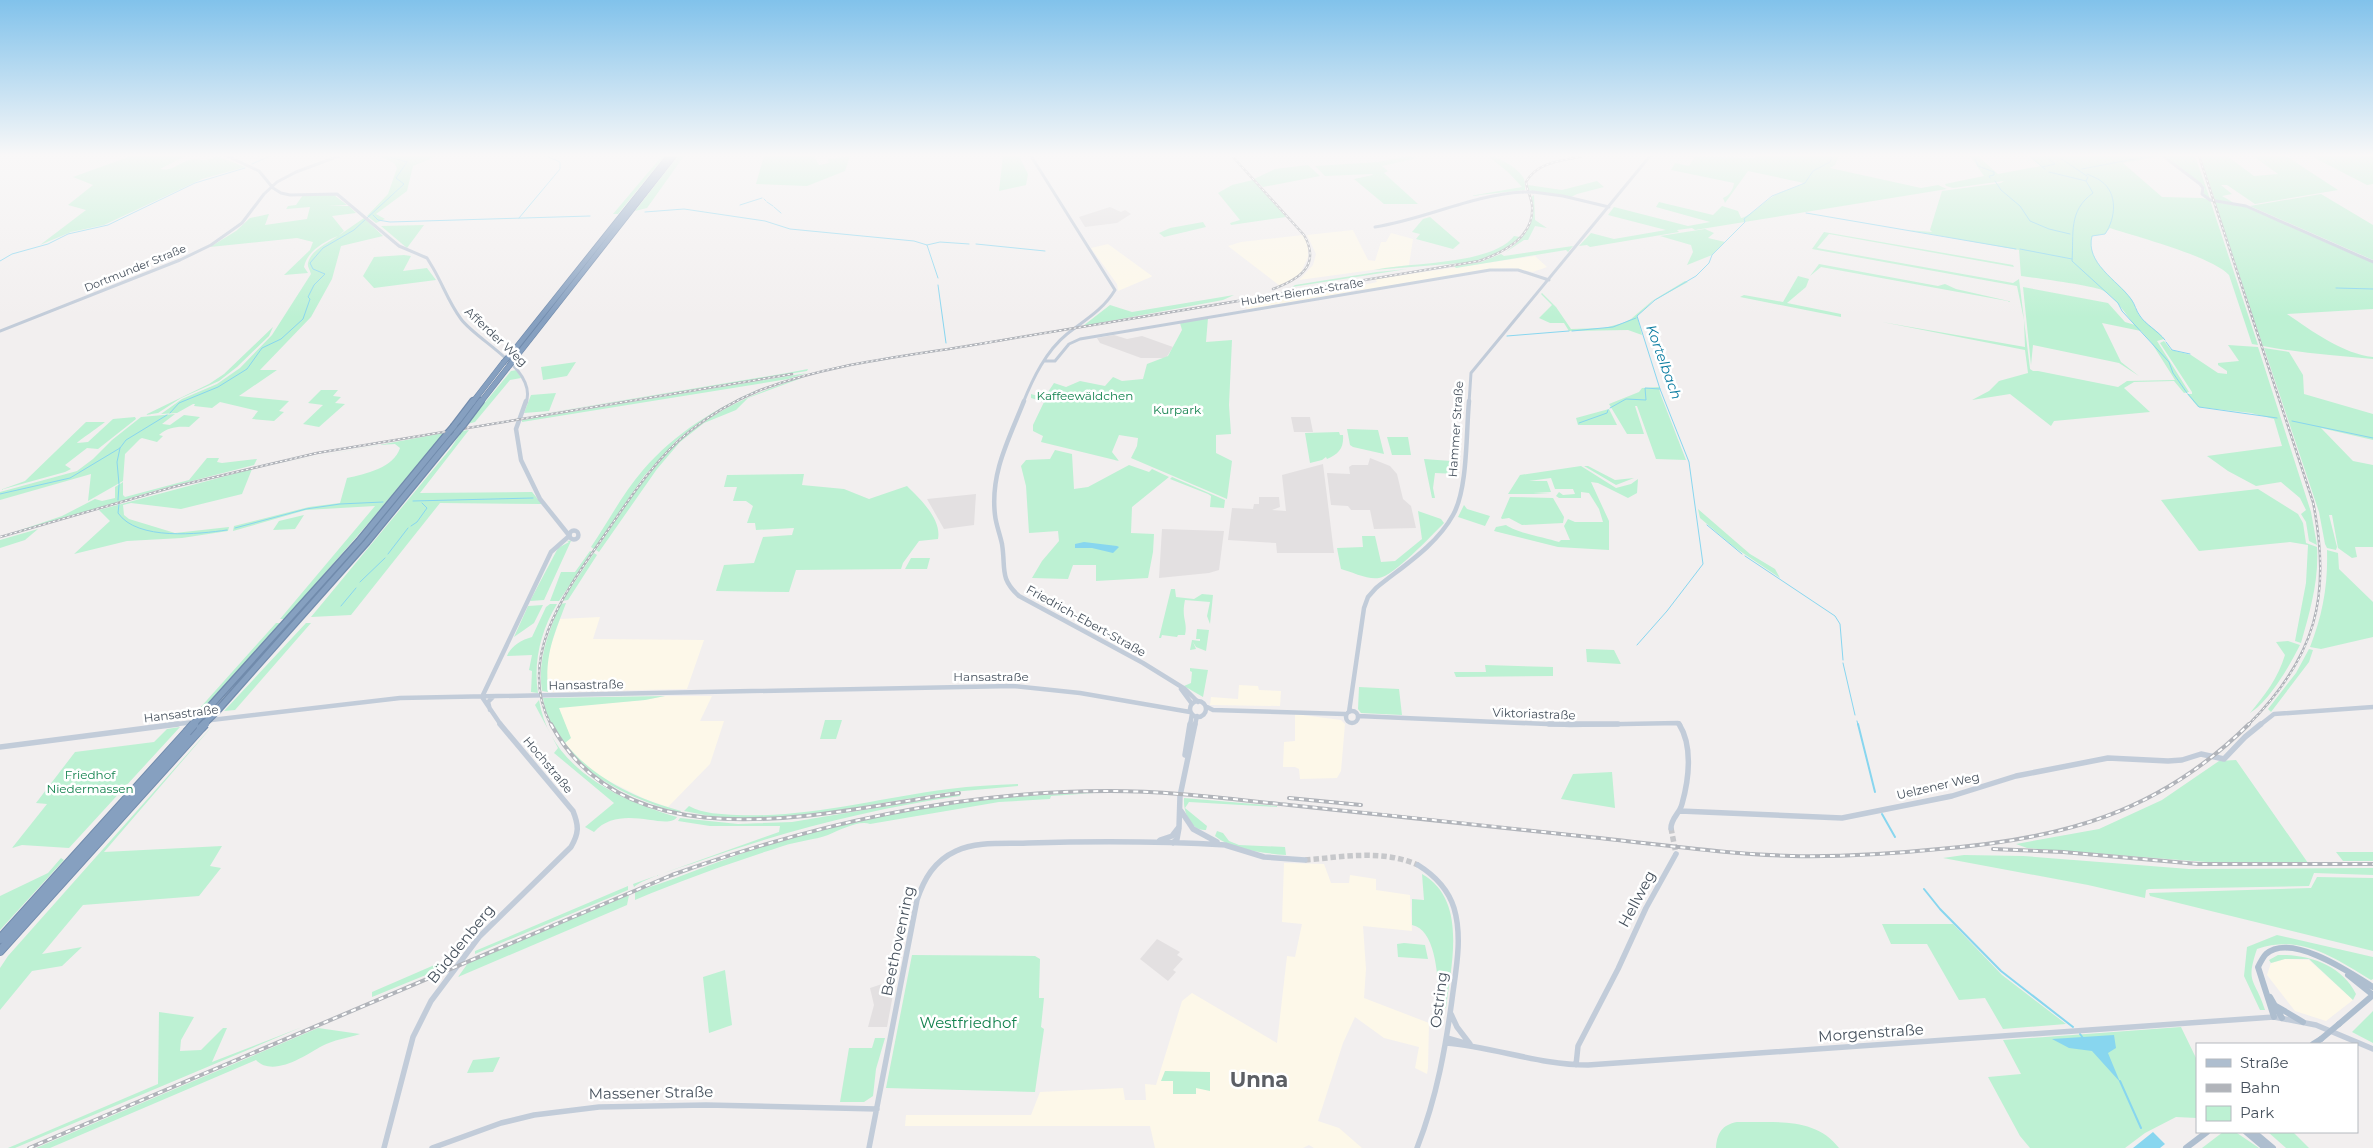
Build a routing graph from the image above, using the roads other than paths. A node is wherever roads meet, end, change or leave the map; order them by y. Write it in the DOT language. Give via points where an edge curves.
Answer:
graph roads {
  1 [pos="253,210"];
  2 [pos="355,210"];
  3 [pos="629,210"];
  4 [pos="630,210"];
  5 [pos="1065,210"];
  6 [pos="1444,210"];
  7 [pos="1607,210"];
  8 [pos="2254,210"];
  9 [pos="625,215"];
  10 [pos="1376,228"];
  11 [pos="2373,262"];
  12 [pos="1554,273"];
  13 [pos="1538,275"];
  14 [pos="1549,279"];
  15 [pos="0,331"];
  16 [pos="1044,361"];
  17 [pos="506,365"];
  18 [pos="1178,686"];
  19 [pos="482,697"];
  20 [pos="493,697"];
  21 [pos="1198,702"];
  22 [pos="2373,707"];
  23 [pos="1192,710"];
  24 [pos="1206,710"];
  25 [pos="490,712"];
  26 [pos="1352,715"];
  27 [pos="0,747"];
  28 [pos="1180,809"];
  29 [pos="1680,811"];
  30 [pos="1179,827"];
  31 [pos="1671,828"];
  32 [pos="577,836"];
  33 [pos="1155,841"];
  34 [pos="1174,843"];
  35 [pos="1226,845"];
  36 [pos="1676,854"];
  37 [pos="1305,860"];
  38 [pos="1418,865"];
  39 [pos="0,939"];
  40 [pos="0,951"];
  41 [pos="2339,967"];
  42 [pos="2263,986"];
  43 [pos="2373,987"];
  44 [pos="2373,995"];
  45 [pos="2274,1004"];
  46 [pos="1451,1012"];
  47 [pos="2274,1017"];
  48 [pos="2282,1018"];
  49 [pos="2304,1022"];
  50 [pos="2315,1043"];
  51 [pos="1446,1044"];
  52 [pos="1471,1045"];
  53 [pos="2373,1049"];
  54 [pos="1576,1065"];
  55 [pos="877,1109"];
  56 [pos="2206,1133"];
  57 [pos="2249,1133"];
  58 [pos="384,1148"];
  59 [pos="432,1148"];
  60 [pos="869,1148"];
  61 [pos="1417,1148"];
  62 [pos="2186,1148"];
  63 [pos="2265,1148"];
  64 [pos="2273,1148"];
  1 -- 15 [label="main road, Dortmunder Straße" via="239,226 180,260"];
  2 -- 19 [label="main road, Afferder Weg" via="402,248 427,258 462,321 527,382 529,394 516,438 528,480 570,535 552,552"];
  3 -- 9 [label="highway"];
  4 -- 9 [label="highway"];
  5 -- 16 [label="main road, Friedrich-Ebert-Straße" via="1115,289 1106,305 1065,336"];
  6 -- 10 [label="main road, bridge" via="1417,220"];
  7 -- 12 [label="main road, Hammer Straße"];
  8 -- 11 [label="main road"];
  9 -- 17 [label="highway, bridge"];
  12 -- 13 [label="main road"];
  12 -- 14 [label="main road, Hammer Straße"];
  13 -- 14 [label="main road, Hubert-Biernat-Straße"];
  13 -- 16 [label="main road, Hubert-Biernat-Straße" via="1490,270 1158,325 1071,342 1055,361"];
  14 -- 26 [label="main road, Hammer Straße" via="1471,374 1462,485 1458,505 1450,520 1434,541 1377,586 1368,597"];
  16 -- 18 [label="main road, Friedrich-Ebert-Straße" via="1030,385 996,472 995,519 1002,544 1005,582 1019,596"];
  17 -- 39 [label="highway, bridge" via="359,541"];
  17 -- 40 [label="highway, bridge" via="463,425 308,609"];
  18 -- 21 [label="main road, Friedrich-Ebert-Straße"];
  18 -- 23 [label="main road, Friedrich-Ebert-Straße" via="1190,699"];
  19 -- 20 [label="main road, Hansastraße"];
  19 -- 25 [label="main road, Hochstraße"];
  19 -- 27 [label="main road, Hansastraße" via="358,701"];
  20 -- 23 [label="main road, Hansastraße" via="1013,686"];
  20 -- 25 [label="main road" via="488,702"];
  21 -- 23 [label="main road"];
  21 -- 24 [label="main road, Friedrich-Ebert-Straße"];
  22 -- 29 [label="main road, Uelzener Weg" via="2274,714 2245,736 2228,758 2199,754 2168,761 2120,757 2100,759 2016,776 1941,798 1836,819"];
  23 -- 24 [label="main road, Viktoriastraße"];
  23 -- 28 [label="main road"];
  24 -- 26 [label="main road, Viktoriastraße"];
  25 -- 32 [label="main road, Hochstraße" via="573,811 578,820"];
  26 -- 29 [label="main road, Viktoriastraße" via="1570,725 1678,723 1684,733 1687,750"];
  28 -- 30 [label="main road"];
  28 -- 35 [label="main road" via="1193,829"];
  29 -- 31 [label="main road" via="1672,819"];
  30 -- 33 [label="main road" via="1172,836"];
  30 -- 34 [label="main road"];
  32 -- 58 [label="main road, Büddenberg" via="565,854 504,910 479,938 435,996 413,1037"];
  33 -- 34 [label="main road, Beethovenring"];
  33 -- 55 [label="main road, Beethovenring" via="978,845 956,851 936,864 923,882 917,900"];
  34 -- 35 [label="main road, Beethovenring"];
  35 -- 37 [label="main road" via="1264,857"];
  36 -- 54 [label="main road, Hellweg" via="1643,913 1578,1046"];
  38 -- 46 [label="main road, Ostring" via="1444,887 1455,913 1458,946"];
  41 -- 42 [label="main road" via="2299,949 2273,950 2264,956 2258,967"];
  41 -- 43 [label="main road"];
  41 -- 44 [label="main road"];
  42 -- 45 [label="main road"];
  42 -- 47 [label="main road"];
  44 -- 50 [label="main road, bridge"];
  45 -- 48 [label="main road"];
  45 -- 49 [label="main road"];
  46 -- 51 [label="main road, Ostring"];
  46 -- 52 [label="main road" via="1457,1027"];
  47 -- 48 [label="main road, Morgenstraße"];
  47 -- 54 [label="main road, Morgenstraße"];
  48 -- 49 [label="main road, Morgenstraße"];
  49 -- 53 [label="main road, Morgenstraße"];
  51 -- 52 [label="main road, Morgenstraße"];
  51 -- 52 [label="main road, Morgenstraße"];
  51 -- 61 [label="main road, Ostring" via="1435,1101"];
  52 -- 54 [label="main road, Morgenstraße"];
  55 -- 59 [label="main road, Massener Straße" via="585,1106 511,1119"];
  55 -- 60 [label="main road, Beethovenring"];
  56 -- 62 [label="main road"];
  57 -- 63 [label="main road"];
  57 -- 64 [label="main road"];
}
